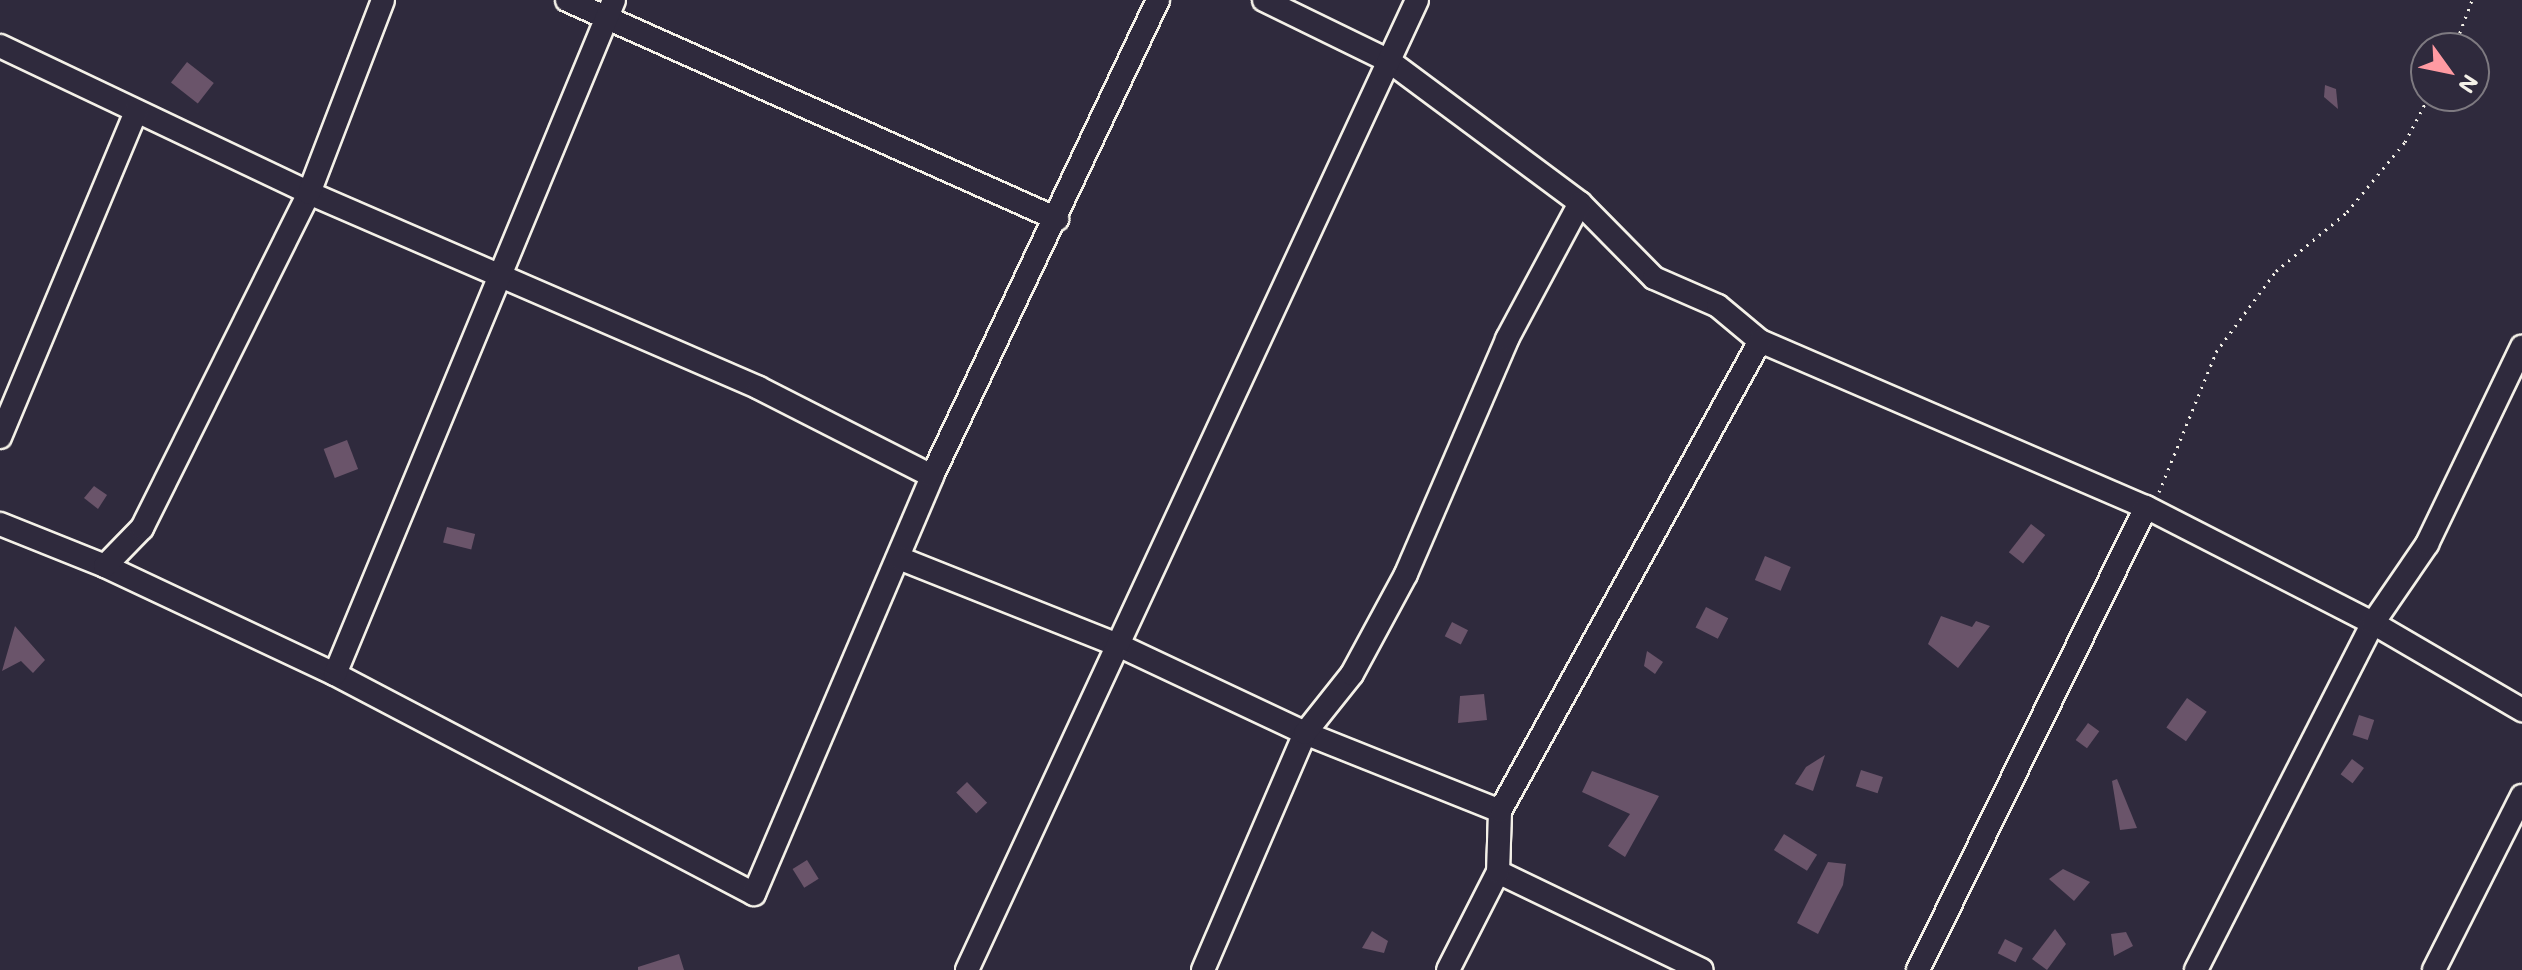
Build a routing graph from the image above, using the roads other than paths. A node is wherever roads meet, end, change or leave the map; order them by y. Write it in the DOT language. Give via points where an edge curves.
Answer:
graph roads {
  1 [pos="383,0"];
  2 [pos="567,0"];
  3 [pos="1158,0"];
  4 [pos="1264,0"];
  5 [pos="1417,0"];
  6 [pos="610,9"];
  7 [pos="0,46"];
  8 [pos="1389,61"];
  9 [pos="136,112"];
  10 [pos="309,193"];
  11 [pos="1580,203"];
  12 [pos="1057,219"];
  13 [pos="500,276"];
  14 [pos="1760,341"];
  15 [pos="2522,347"];
  16 [pos="0,437"];
  17 [pos="932,476"];
  18 [pos="2146,507"];
  19 [pos="0,524"];
  20 [pos="899,558"];
  21 [pos="105,566"];
  22 [pos="2373,623"];
  23 [pos="1118,645"];
  24 [pos="335,674"];
  25 [pos="2522,710"];
  26 [pos="1305,733"];
  27 [pos="2522,796"];
  28 [pos="1500,811"];
  29 [pos="1498,872"];
  30 [pos="967,970"];
  31 [pos="1203,970"];
  32 [pos="1448,970"];
  33 [pos="1702,970"];
  34 [pos="1918,970"];
  35 [pos="2196,970"];
  36 [pos="2434,970"];
  1 -- 10 [label="street"];
  2 -- 6 [label="street"];
  3 -- 12 [label="street"];
  4 -- 8 [label="street"];
  5 -- 8 [label="street"];
  6 -- 12 [label="street"];
  6 -- 13 [label="street"];
  7 -- 9 [label="street"];
  8 -- 11 [label="street"];
  8 -- 23 [label="street"];
  9 -- 10 [label="street"];
  9 -- 16 [label="street"];
  10 -- 13 [label="street"];
  10 -- 21 [label="street" via="142,528"];
  11 -- 14 [label="street" via="1654,278 1718,306"];
  11 -- 26 [label="street" via="1507,339 1406,574 1352,674"];
  12 -- 17 [label="street"];
  13 -- 17 [label="street" via="759,388"];
  13 -- 24 [label="street"];
  14 -- 18 [label="street"];
  14 -- 28 [label="street"];
  15 -- 22 [label="street" via="2427,544"];
  17 -- 20 [label="street"];
  18 -- 22 [label="street"];
  18 -- 34 [label="street"];
  19 -- 21 [label="street"];
  20 -- 23 [label="street"];
  20 -- 24 [label="street" via="754,894"];
  21 -- 24 [label="street"];
  22 -- 25 [label="street"];
  22 -- 35 [label="street"];
  23 -- 26 [label="street"];
  23 -- 30 [label="street"];
  26 -- 28 [label="street"];
  26 -- 31 [label="street"];
  27 -- 36 [label="street"];
  28 -- 29 [label="street"];
  29 -- 32 [label="street"];
  29 -- 33 [label="street"];
}
